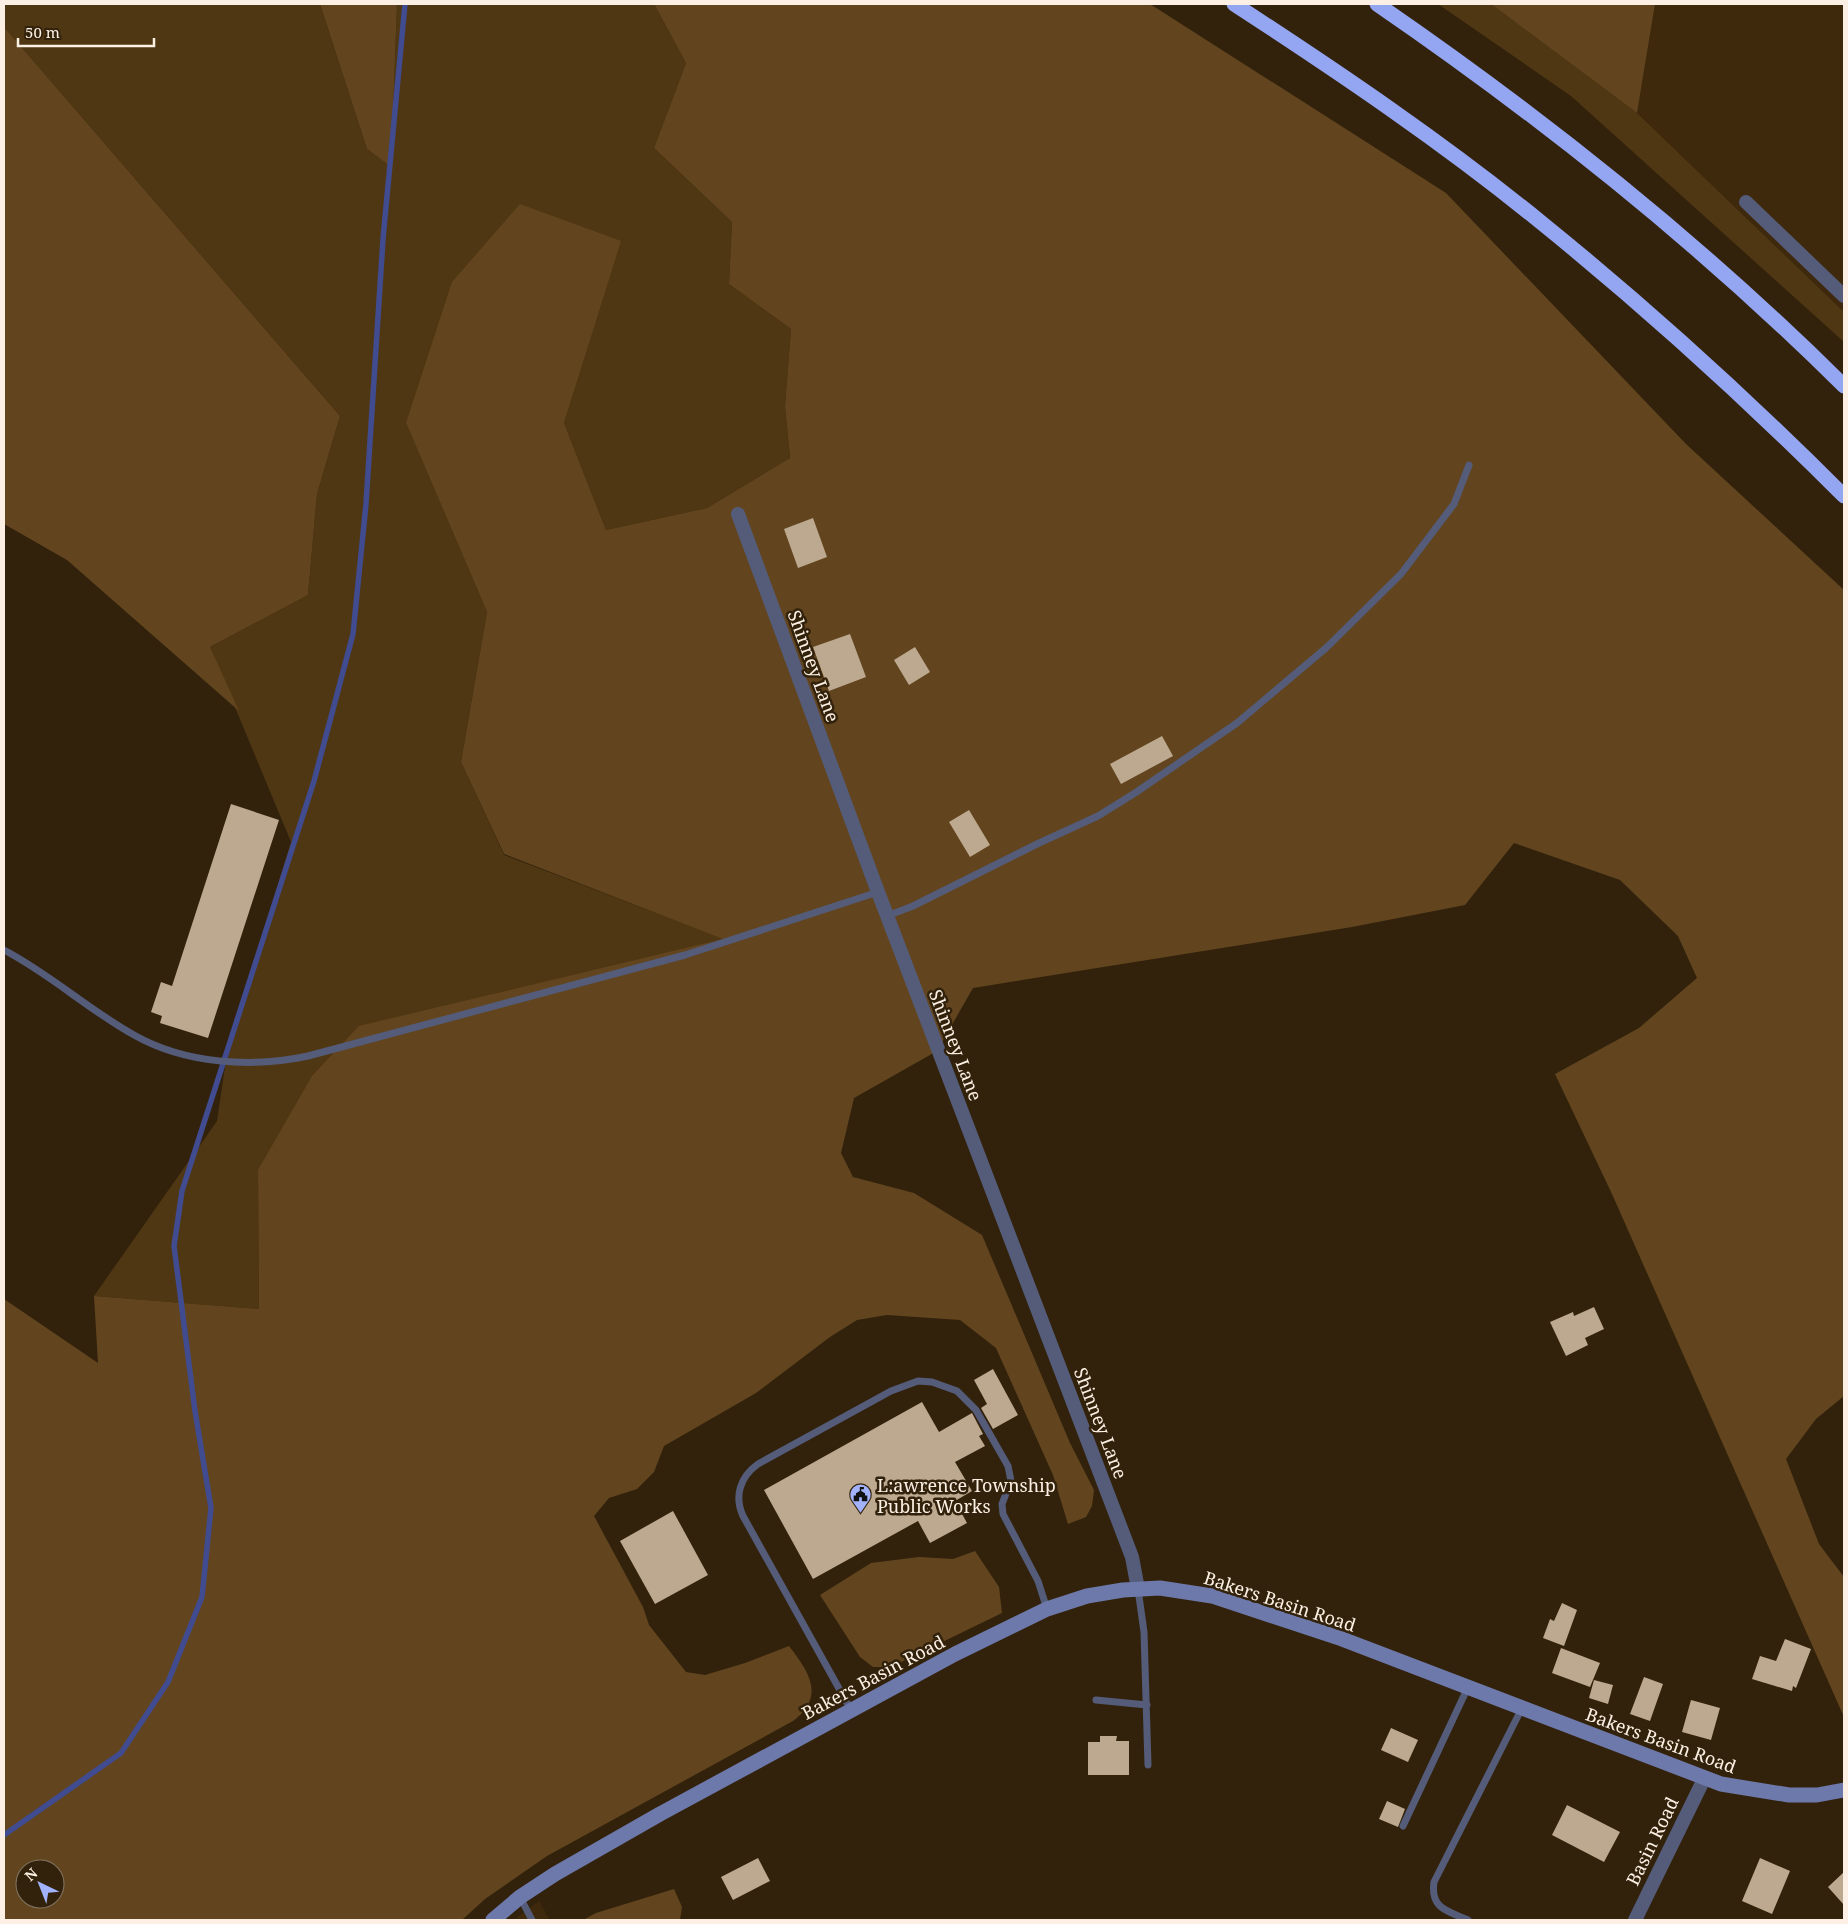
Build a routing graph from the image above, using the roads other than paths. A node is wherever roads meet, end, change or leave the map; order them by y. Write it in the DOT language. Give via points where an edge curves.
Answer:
graph roads {
  1 [pos="1234,4"];
  2 [pos="1377,4"];
  3 [pos="1746,202"];
  4 [pos="1844,296"];
  5 [pos="1844,386"];
  6 [pos="1469,465"];
  7 [pos="1844,496"];
  8 [pos="738,514"];
  9 [pos="878,892"];
  10 [pos="887,916"];
  11 [pos="4,950"];
  12 [pos="1138,1589"];
  13 [pos="1047,1609"];
  14 [pos="1468,1687"];
  15 [pos="1096,1700"];
  16 [pos="1147,1705"];
  17 [pos="1522,1708"];
  18 [pos="851,1710"];
  19 [pos="1148,1765"];
  20 [pos="1704,1779"];
  21 [pos="1844,1790"];
  22 [pos="1403,1826"];
  23 [pos="520,1897"];
  24 [pos="492,1920"];
  25 [pos="532,1920"];
  26 [pos="1468,1920"];
  27 [pos="1635,1920"];
  1 -- 7 [label="highway" via="1400,116 1542,223 1722,378"];
  2 -- 5 [label="highway" via="1544,124 1639,200 1731,279"];
  3 -- 4 [label="street"];
  6 -- 10 [label="lane" via="1454,504 1402,574 1326,648 1237,723 1098,816"];
  8 -- 9 [label="street, Shinney Lane"];
  9 -- 10 [label="street, Shinney Lane"];
  9 -- 11 [label="lane" via="685,955 308,1056 267,1064 179,1052 134,1035 40,969"];
  10 -- 12 [label="street, Shinney Lane" via="1132,1557"];
  12 -- 13 [label="main road, Bakers Basin Road" via="1088,1596"];
  12 -- 14 [label="main road, Bakers Basin Road" via="1160,1588 1212,1596 1342,1639"];
  12 -- 16 [label="lane" via="1144,1632"];
  13 -- 18 [label="main road, Bakers Basin Road"];
  13 -- 18 [label="lane" via="1038,1581 1003,1514 1002,1504 1012,1481 1008,1466 976,1410 956,1391 932,1382 918,1381 891,1391 758,1464 744,1478 738,1497 743,1516"];
  14 -- 17 [label="main road, Bakers Basin Road"];
  14 -- 22 [label="lane"];
  15 -- 16 [label="lane"];
  16 -- 19 [label="lane"];
  17 -- 20 [label="main road, Bakers Basin Road"];
  17 -- 26 [label="lane" via="1434,1882 1436,1902"];
  18 -- 23 [label="main road, Bakers Basin Road" via="660,1814"];
  20 -- 21 [label="main road, Bakers Basin Road" via="1738,1788 1789,1795 1817,1795"];
  20 -- 27 [label="street, Basin Road"];
  23 -- 24 [label="main road, Bakers Basin Road"];
  23 -- 25 [label="lane"];
}
